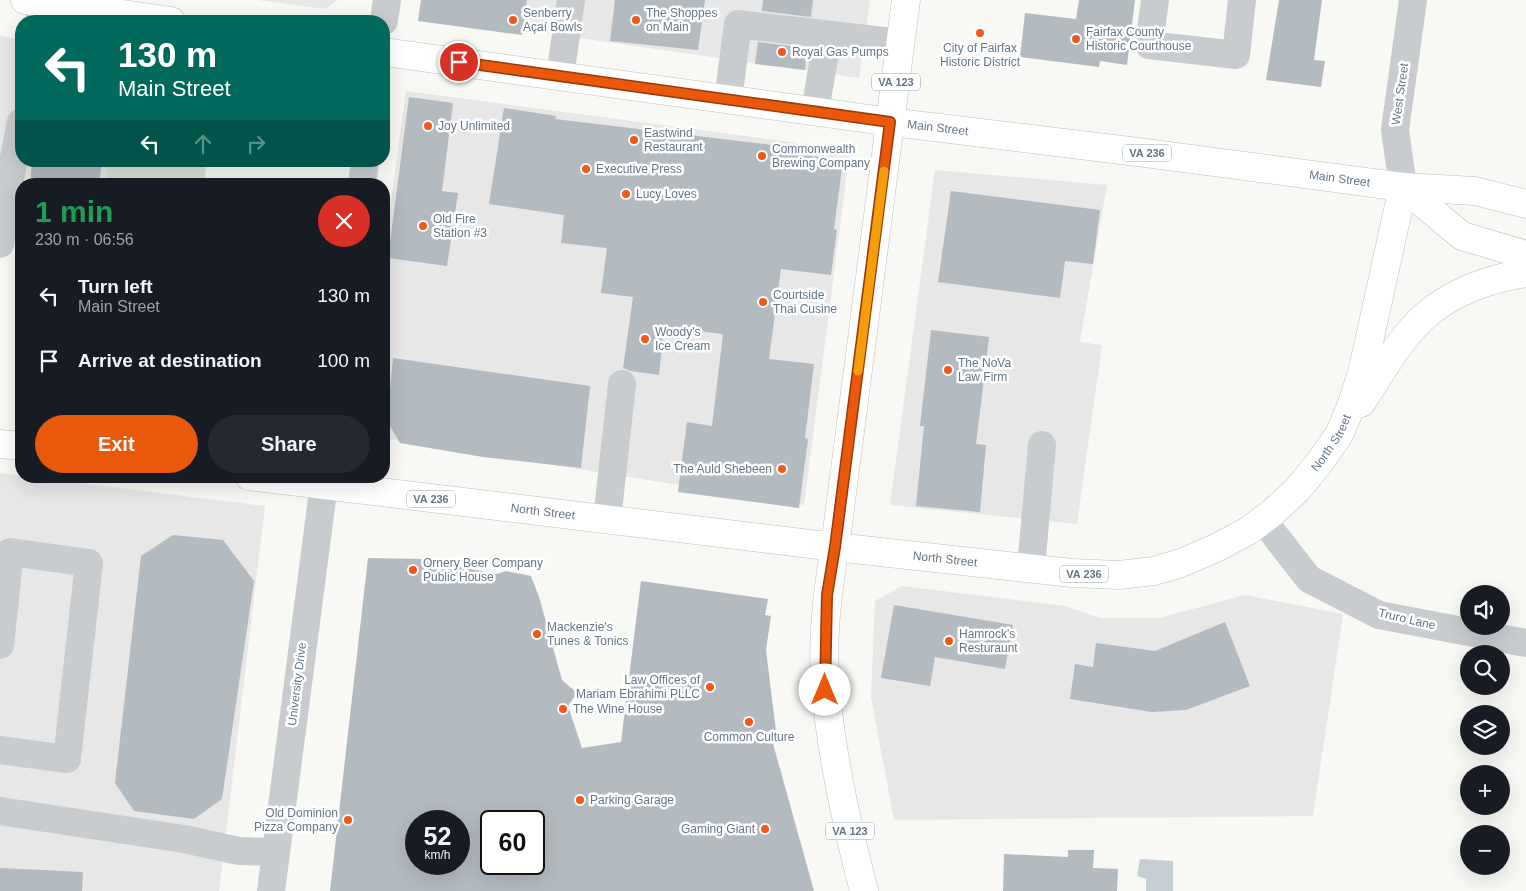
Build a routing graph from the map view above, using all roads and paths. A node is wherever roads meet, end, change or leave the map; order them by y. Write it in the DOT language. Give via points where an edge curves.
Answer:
graph roads {
  1 [pos="387,0"];
  2 [pos="570,0"];
  3 [pos="906,0"];
  4 [pos="1155,0"];
  5 [pos="1242,0"];
  6 [pos="1413,0"];
  7 [pos="35,8"];
  8 [pos="108,15"];
  9 [pos="385,15"];
  10 [pos="828,35"];
  11 [pos="901,43"];
  12 [pos="390,53"];
  13 [pos="560,76"];
  14 [pos="728,99"];
  15 [pos="815,111"];
  16 [pos="890,122"];
  17 [pos="15,153"];
  18 [pos="1403,188"];
  19 [pos="1526,204"];
  20 [pos="0,244"];
  21 [pos="1526,255"];
  22 [pos="1526,274"];
  23 [pos="622,384"];
  24 [pos="1340,433"];
  25 [pos="0,444"];
  26 [pos="15,445"];
  27 [pos="1042,445"];
  28 [pos="324,483"];
  29 [pos="338,483"];
  30 [pos="607,520"];
  31 [pos="1262,520"];
  32 [pos="835,547"];
  33 [pos="1030,568"];
  34 [pos="1526,643"];
  35 [pos="0,645"];
  36 [pos="0,750"];
  37 [pos="0,811"];
  38 [pos="275,852"];
  39 [pos="271,891"];
  40 [pos="864,891"];
  1 -- 9 [label="street"];
  2 -- 13 [label="street"];
  3 -- 11 [label="main road, VA 123"];
  4 -- 5 [label="street" via="1149,45 1236,55"];
  6 -- 18 [label="street, West Street" via="1395,130"];
  7 -- 8 [label="main road"];
  10 -- 11 [label="street"];
  10 -- 14 [label="street" via="738,24"];
  10 -- 15 [label="street"];
  11 -- 16 [label="main road, VA 123"];
  12 -- 13 [label="main road, Main Street / VA 236"];
  13 -- 14 [label="main road, Main Street / VA 236"];
  14 -- 15 [label="main road, Main Street / VA 236"];
  15 -- 16 [label="main road, Main Street / VA 236"];
  16 -- 18 [label="main road, Main Street / VA 236"];
  16 -- 32 [label="main road, VA 123"];
  17 -- 20 [label="street"];
  18 -- 19 [label="main road, Main Street / VA 236" via="1475,191"];
  18 -- 21 [label="main road" via="1462,236"];
  18 -- 24 [label="main road, North Street" via="1363,370"];
  22 -- 24 [label="main road" via="1498,278 1474,287 1424,317 1403,340"];
  23 -- 30 [label="street"];
  24 -- 31 [label="main road, North Street" via="1297,490"];
  25 -- 26 [label="main road"];
  27 -- 33 [label="street"];
  28 -- 38 [label="street, University Drive"];
  29 -- 30 [label="main road, North Street / VA 236"];
  30 -- 32 [label="main road, North Street"];
  31 -- 33 [label="main road, North Street / VA 236" via="1216,548 1154,571 1119,575"];
  31 -- 34 [label="street, Truro Lane" via="1308,579 1379,615"];
  32 -- 33 [label="main road, North Street / VA 236"];
  32 -- 40 [label="main road, VA 123" via="827,595 825,690 837,770"];
  35 -- 36 [label="street" via="10,552 89,563 68,759"];
  37 -- 38 [label="street" via="184,839 239,852"];
  38 -- 39 [label="street, University Drive"];
}
